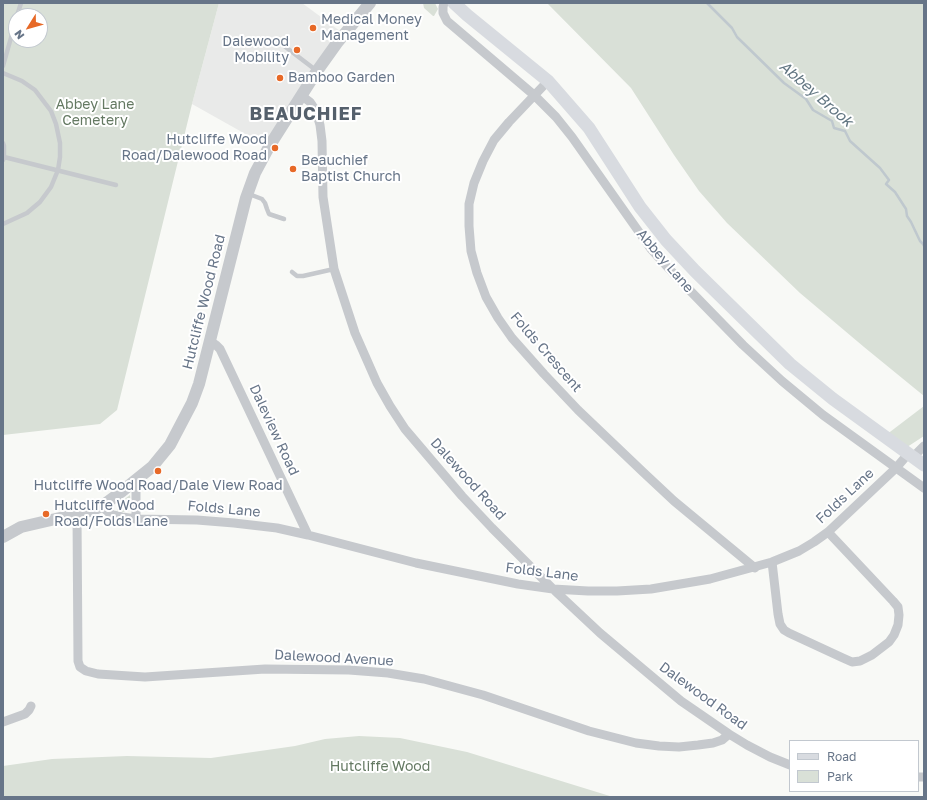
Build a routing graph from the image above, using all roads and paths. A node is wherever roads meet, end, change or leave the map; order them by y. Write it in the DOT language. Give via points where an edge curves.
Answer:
graph roads {
  1 [pos="370,3"];
  2 [pos="444,3"];
  3 [pos="454,3"];
  4 [pos="279,42"];
  5 [pos="8,48"];
  6 [pos="3,66"];
  7 [pos="317,71"];
  8 [pos="3,73"];
  9 [pos="548,81"];
  10 [pos="534,95"];
  11 [pos="302,96"];
  12 [pos="3,143"];
  13 [pos="4,158"];
  14 [pos="58,170"];
  15 [pos="116,185"];
  16 [pos="247,193"];
  17 [pos="284,220"];
  18 [pos="3,224"];
  19 [pos="334,269"];
  20 [pos="292,272"];
  21 [pos="210,342"];
  22 [pos="924,446"];
  23 [pos="910,456"];
  24 [pos="924,466"];
  25 [pos="896,468"];
  26 [pos="136,480"];
  27 [pos="924,488"];
  28 [pos="102,506"];
  29 [pos="77,514"];
  30 [pos="136,519"];
  31 [pos="828,532"];
  32 [pos="308,535"];
  33 [pos="3,537"];
  34 [pos="772,562"];
  35 [pos="755,568"];
  36 [pos="553,589"];
  37 [pos="30,706"];
  38 [pos="3,722"];
  39 [pos="729,734"];
  40 [pos="789,765"];
  1 -- 7 [label="street, Hutcliffe Wood Road"];
  2 -- 10 [label="street, Abbey Lane" via="443,13 447,21"];
  3 -- 9 [label="main road, Abbey Lane"];
  4 -- 7 [label="lane"];
  5 -- 6 [label="lane"];
  7 -- 11 [label="street, Hutcliffe Wood Road"];
  8 -- 14 [label="lane" via="35,90 51,111 60,143"];
  9 -- 10 [label="street, Folds Crescent"];
  9 -- 23 [label="main road, Abbey Lane" via="589,128 661,235 695,271 790,364"];
  10 -- 25 [label="street, Abbey Lane" via="572,137 651,249 672,272 782,380 823,415"];
  10 -- 35 [label="street, Folds Crescent" via="494,140 474,183 469,204 471,251 486,297 512,338 578,410 658,487"];
  11 -- 16 [label="street, Hutcliffe Wood Road" via="270,145"];
  11 -- 19 [label="street, Dalewood Road" via="316,111 320,125 323,197"];
  12 -- 13 [label="lane"];
  13 -- 14 [label="lane"];
  14 -- 15 [label="lane"];
  14 -- 18 [label="lane" via="51,187 40,202 27,213"];
  16 -- 17 [label="lane" via="262,199 269,214"];
  16 -- 21 [label="street, Hutcliffe Wood Road"];
  19 -- 20 [label="lane" via="303,276 297,276"];
  19 -- 36 [label="street, Dalewood Road" via="355,333 377,383 405,429 462,496"];
  21 -- 26 [label="street, Hutcliffe Wood Road" via="195,396 170,445 152,467"];
  21 -- 32 [label="street, Daleview Road" via="220,349"];
  22 -- 23 [label="street, Folds Lane"];
  23 -- 24 [label="main road, Abbey Lane"];
  23 -- 25 [label="street, Folds Lane"];
  25 -- 27 [label="street, Abbey Lane"];
  25 -- 31 [label="street, Folds Lane"];
  26 -- 28 [label="street, Hutcliffe Wood Road"];
  26 -- 30 [label="street"];
  28 -- 29 [label="street, Hutcliffe Wood Road"];
  28 -- 30 [label="street, Folds Lane" via="113,515"];
  29 -- 33 [label="street, Hutcliffe Wood Road" via="21,527"];
  29 -- 39 [label="street, Dalewood Avenue" via="78,661 80,667 86,671 145,677 265,668 388,672 483,695 589,731 636,743 672,747 698,746 722,740"];
  30 -- 32 [label="street, Folds Lane" via="234,522"];
  31 -- 34 [label="street, Folds Lane" via="814,542"];
  31 -- 34 [label="street" via="898,607 898,625 894,635 872,655 852,662 784,630 778,614"];
  32 -- 36 [label="street, Folds Lane" via="416,563"];
  34 -- 35 [label="street, Folds Lane"];
  35 -- 36 [label="street, Folds Lane" via="652,589"];
  36 -- 39 [label="street, Dalewood Road" via="600,633 681,701"];
  37 -- 38 [label="street" via="25,714"];
  39 -- 40 [label="street, Dalewood Road"];
}
